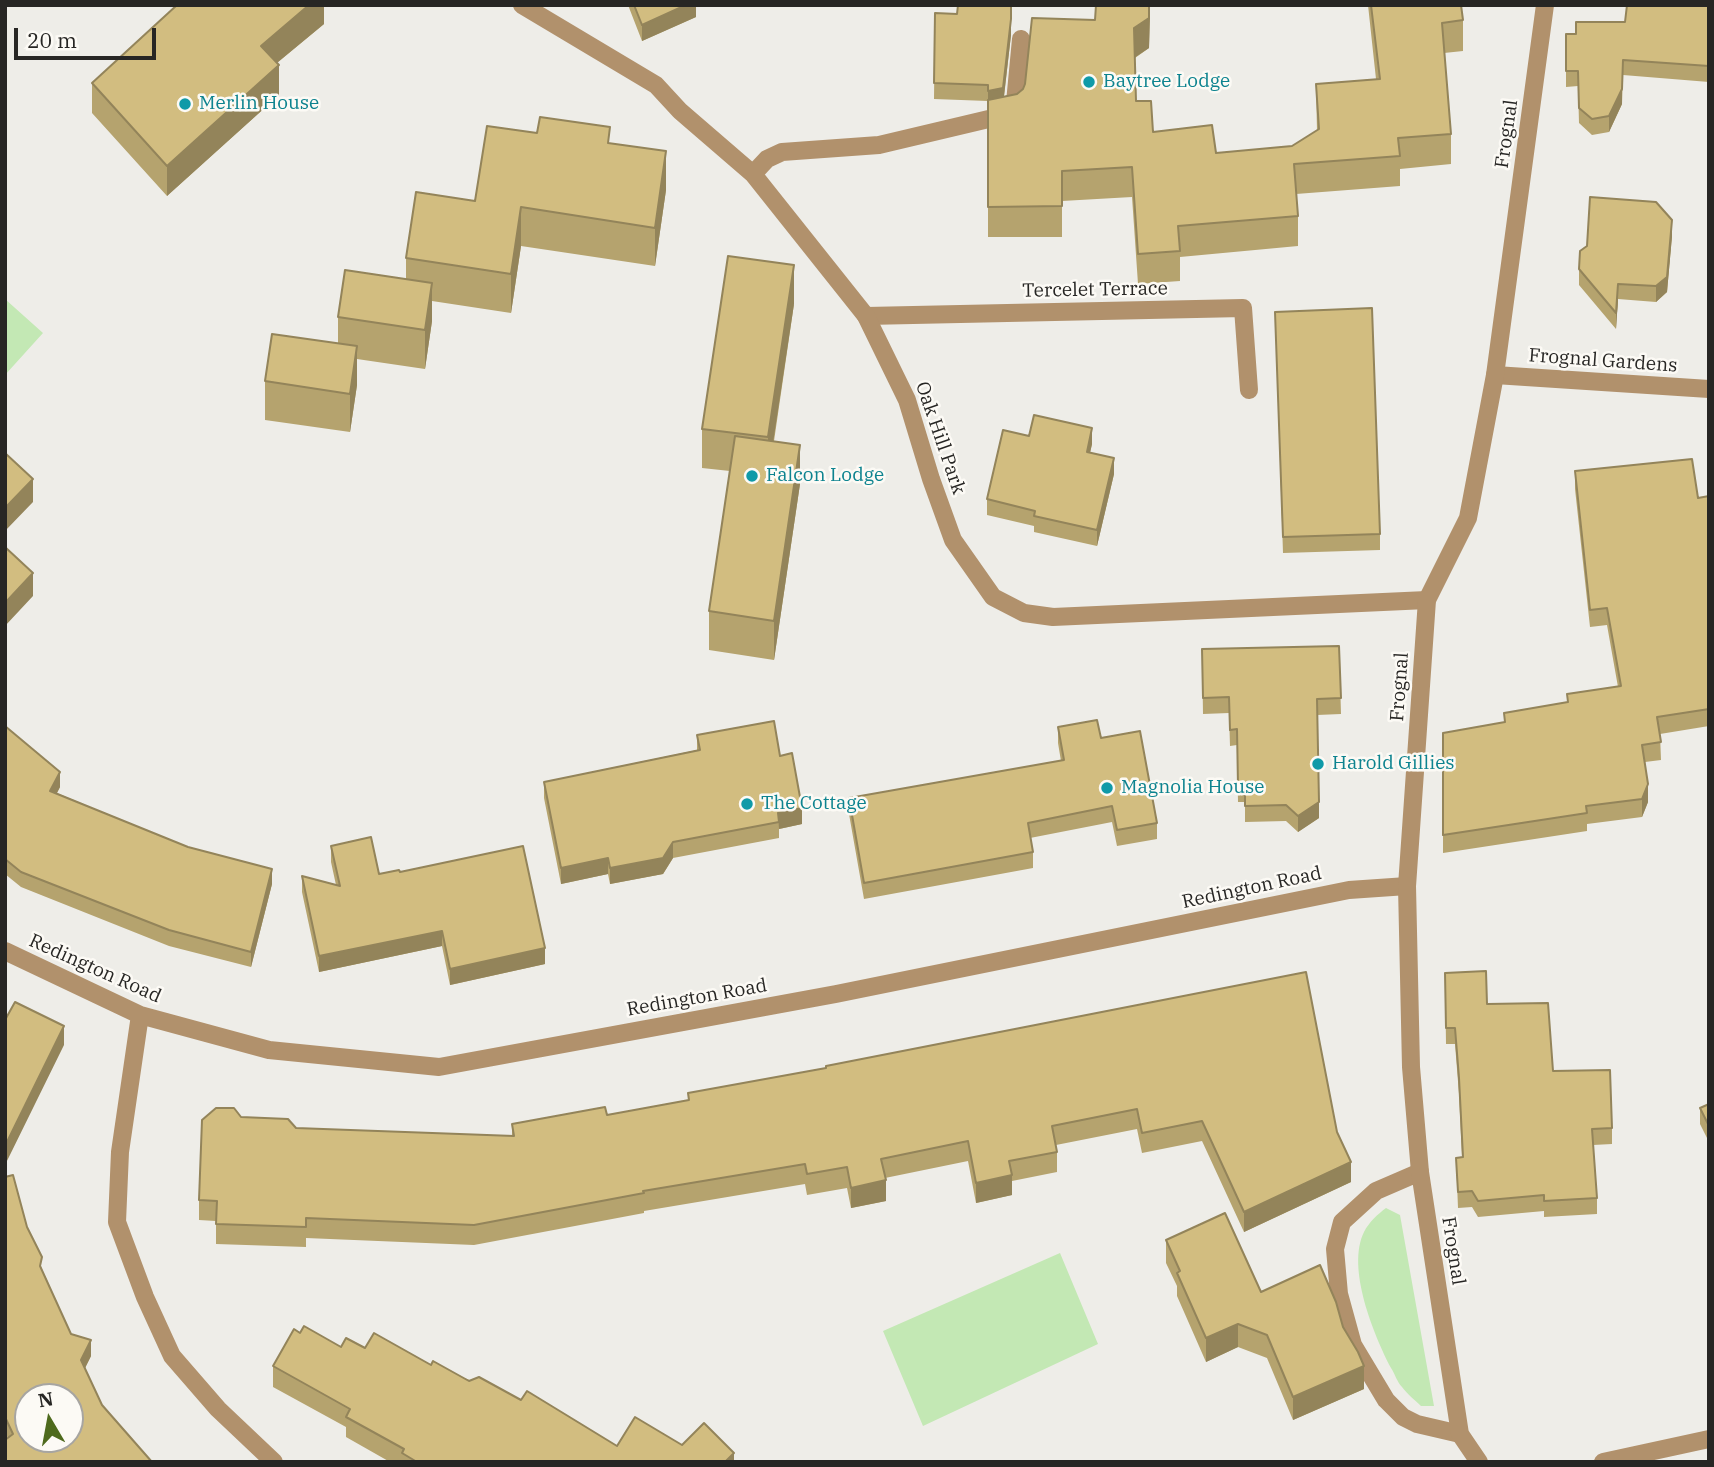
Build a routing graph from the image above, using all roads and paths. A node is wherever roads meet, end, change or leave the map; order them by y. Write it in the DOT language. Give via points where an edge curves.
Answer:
graph roads {
  1 [pos="522,5"];
  2 [pos="1545,5"];
  3 [pos="1021,39"];
  4 [pos="753,174"];
  5 [pos="866,316"];
  6 [pos="1495,375"];
  7 [pos="1709,389"];
  8 [pos="1249,390"];
  9 [pos="1427,600"];
  10 [pos="1407,887"];
  11 [pos="5,951"];
  12 [pos="139,1015"];
  13 [pos="1420,1172"];
  14 [pos="1460,1434"];
  15 [pos="1709,1439"];
  16 [pos="274,1462"];
  17 [pos="1479,1462"];
  18 [pos="1602,1462"];
  1 -- 4 [label="street, Oak Hill Park" via="656,85"];
  2 -- 6 [label="street, Frognal"];
  3 -- 4 [label="street" via="1014,113 879,145 782,152 766,159"];
  4 -- 5 [label="street, Oak Hill Park"];
  5 -- 8 [label="street, Tercelet Terrace" via="1243,308"];
  5 -- 9 [label="street, Oak Hill Park" via="907,400 953,540 993,597 1024,613 1053,617"];
  6 -- 7 [label="street, Frognal Gardens"];
  6 -- 9 [label="street, Frognal" via="1468,518"];
  9 -- 10 [label="street, Frognal"];
  10 -- 12 [label="street, Redington Road" via="1349,890 836,994 439,1067 269,1050"];
  10 -- 13 [label="street, Frognal" via="1411,1067"];
  11 -- 12 [label="street, Redington Road"];
  12 -- 16 [label="street" via="120,1152 117,1222 172,1356 218,1409"];
  13 -- 14 [label="street, Frognal"];
  13 -- 14 [label="street" via="1376,1191 1342,1222 1335,1249 1339,1294 1353,1345 1386,1400 1417,1424"];
  14 -- 17 [label="street, Frognal"];
  15 -- 18 [label="street"];
}
